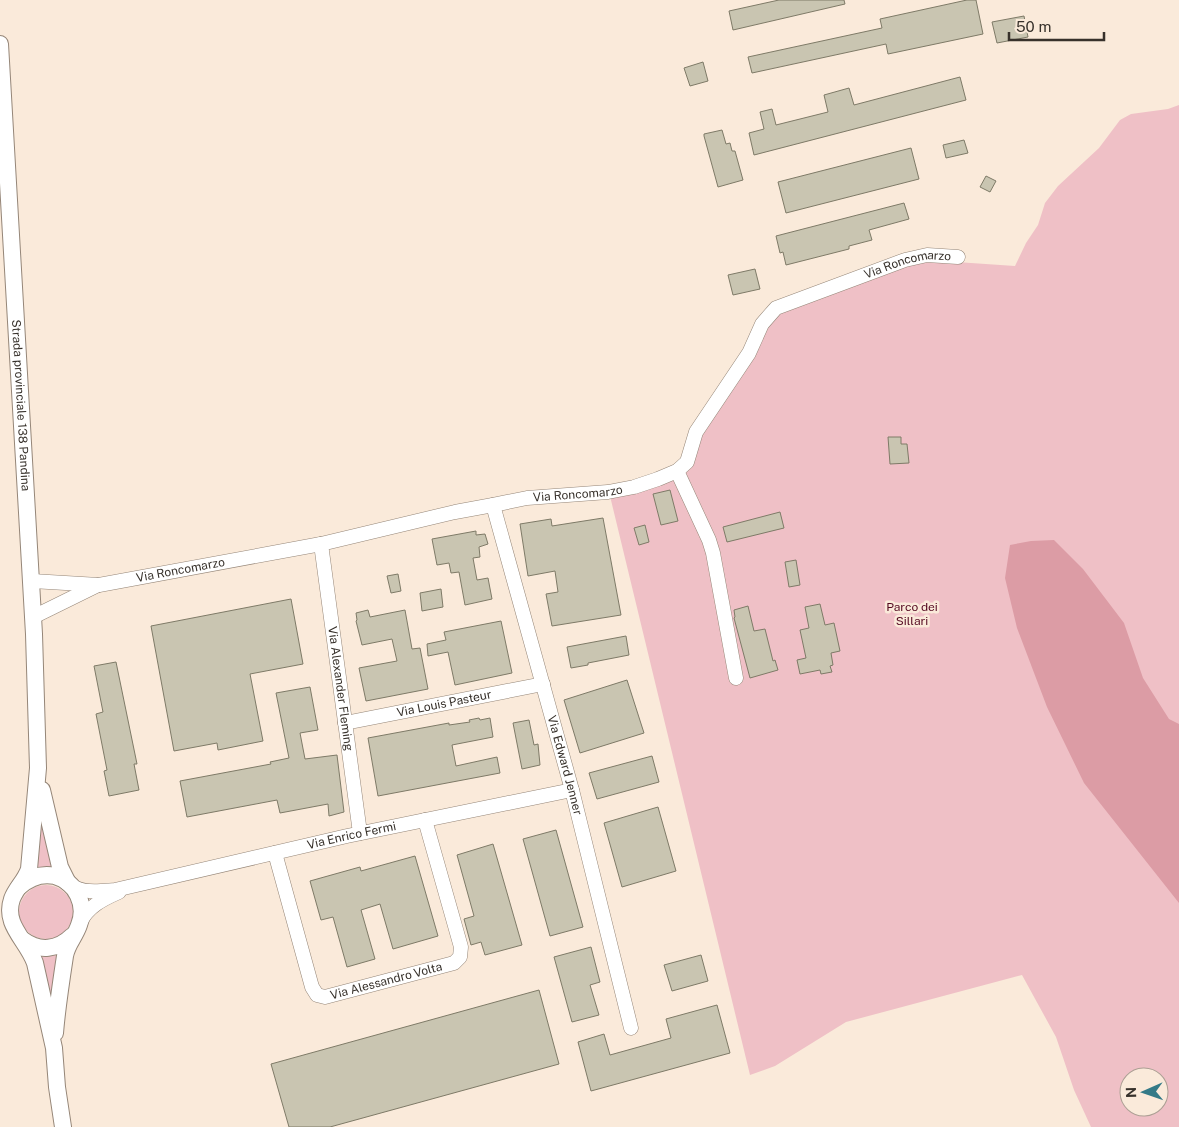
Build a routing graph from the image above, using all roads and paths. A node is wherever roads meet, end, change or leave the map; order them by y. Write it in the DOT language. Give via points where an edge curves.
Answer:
graph roads {
  1 [pos="0,44"];
  2 [pos="958,257"];
  3 [pos="677,471"];
  4 [pos="492,505"];
  5 [pos="321,544"];
  6 [pos="32,581"];
  7 [pos="99,585"];
  8 [pos="33,617"];
  9 [pos="736,678"];
  10 [pos="543,684"];
  11 [pos="345,723"];
  12 [pos="38,768"];
  13 [pos="572,790"];
  14 [pos="425,820"];
  15 [pos="360,833"];
  16 [pos="275,853"];
  17 [pos="69,884"];
  18 [pos="131,886"];
  19 [pos="18,889"];
  20 [pos="0,894"];
  21 [pos="0,915"];
  22 [pos="76,930"];
  23 [pos="18,933"];
  24 [pos="631,1028"];
  25 [pos="54,1048"];
  26 [pos="63,1127"];
  1 -- 6 [label="street, Strada provinciale 138 Pandina"];
  2 -- 3 [label="street, Via Roncomarzo" via="927,255 905,260 776,308 762,324 749,353 696,432 687,462"];
  3 -- 4 [label="street, Via Roncomarzo" via="634,487 608,492 528,498"];
  3 -- 9 [label="street" via="713,553"];
  4 -- 5 [label="street, Via Roncomarzo"];
  4 -- 10 [label="street, Via Edward Jenner"];
  5 -- 7 [label="street, Via Roncomarzo"];
  5 -- 11 [label="street, Via Alexander Fleming"];
  6 -- 7 [label="street, Via Roncomarzo"];
  6 -- 8 [label="street, Strada provinciale 138 Pandina"];
  7 -- 8 [label="street, Via Roncomarzo"];
  8 -- 12 [label="street, Strada provinciale 138 Pandina"];
  10 -- 11 [label="street, Via Louis Pasteur"];
  10 -- 13 [label="street, Via Edward Jenner"];
  11 -- 15 [label="street, Via Alexander Fleming"];
  12 -- 17 [label="street" via="58,860"];
  12 -- 19 [label="street" via="29,868"];
  13 -- 14 [label="street, Via Enrico Fermi"];
  13 -- 24 [label="street, Via Edward Jenner"];
  14 -- 15 [label="street, Via Enrico Fermi"];
  14 -- 16 [label="street, Via Alessandro Volta" via="461,947 460,957 454,963 325,997 317,995 312,987"];
  15 -- 16 [label="street, Via Enrico Fermi"];
  16 -- 18 [label="street, Via Enrico Fermi"];
  17 -- 18 [label="street, Via Enrico Fermi" via="77,889 94,891"];
  17 -- 19 [label="street" via="55,876 41,876"];
  17 -- 22 [label="street" via="81,902 82,913"];
  18 -- 22 [label="street, Via Enrico Fermi" via="96,904"];
  19 -- 20 [label="street"];
  19 -- 23 [label="street" via="10,908 10,918"];
  21 -- 23 [label="street"];
  22 -- 23 [label="street" via="61,945 49,948 33,946"];
  22 -- 25 [label="street" via="65,956"];
  23 -- 25 [label="street" via="30,950"];
  25 -- 26 [label="street"];
}
